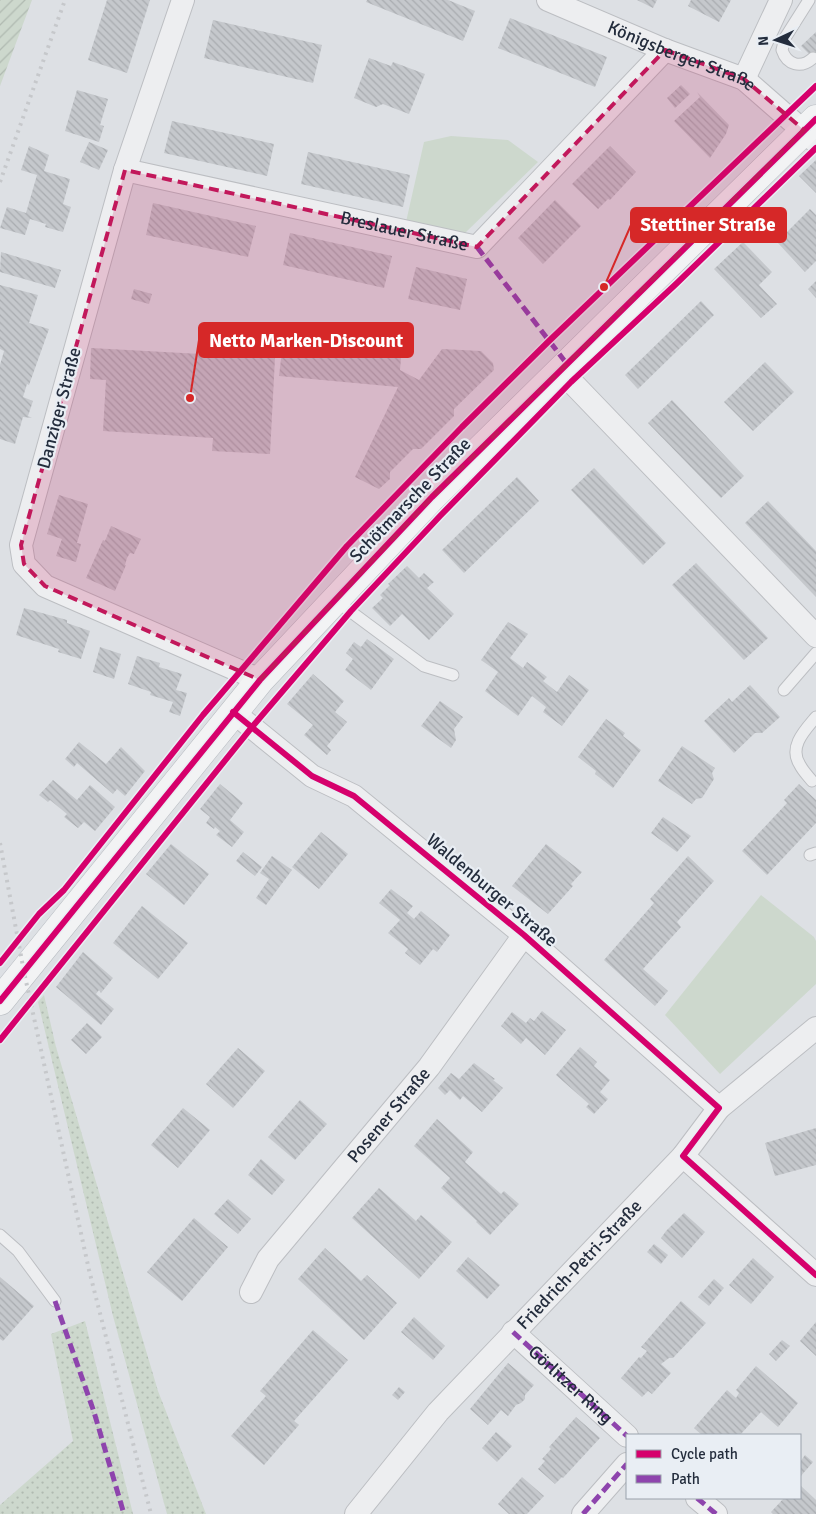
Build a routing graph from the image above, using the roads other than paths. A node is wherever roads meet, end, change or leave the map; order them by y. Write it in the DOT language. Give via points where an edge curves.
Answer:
graph roads {
  1 [pos="183,0"];
  2 [pos="548,0"];
  3 [pos="781,0"];
  4 [pos="809,0"];
  5 [pos="665,50"];
  6 [pos="813,58"];
  7 [pos="744,79"];
  8 [pos="812,130"];
  9 [pos="125,170"];
  10 [pos="561,371"];
  11 [pos="335,600"];
  12 [pos="816,636"];
  13 [pos="816,653"];
  14 [pos="453,675"];
  15 [pos="260,680"];
  16 [pos="784,690"];
  17 [pos="233,712"];
  18 [pos="816,717"];
  19 [pos="812,781"];
  20 [pos="524,935"];
  21 [pos="0,1001"];
  22 [pos="816,1028"];
  23 [pos="719,1108"];
  24 [pos="683,1156"];
  25 [pos="0,1235"];
  26 [pos="816,1275"];
  27 [pos="252,1292"];
  28 [pos="55,1301"];
  29 [pos="513,1332"];
  30 [pos="626,1435"];
  31 [pos="626,1465"];
  32 [pos="698,1499"];
  33 [pos="356,1514"];
  34 [pos="583,1514"];
  35 [pos="716,1514"];
  1 -- 9 [label="street, Danziger Straße"];
  2 -- 5 [label="street, Königsberger Straße"];
  3 -- 7 [label="street"];
  4 -- 6 [label="lane" via="785,38 782,50 788,61 794,64 801,65"];
  5 -- 7 [label="street, Königsberger Straße"];
  5 -- 9 [label="street, Breslauer Straße" via="477,248"];
  7 -- 8 [label="street, Königsberger Straße"];
  8 -- 10 [label="main road, Schötmarsche Straße"];
  9 -- 15 [label="street, Danziger Straße" via="22,545 24,564 45,586"];
  10 -- 11 [label="main road, Schötmarsche Straße" via="432,497"];
  10 -- 12 [label="street"];
  11 -- 14 [label="lane" via="424,666"];
  11 -- 15 [label="main road, Schötmarsche Straße"];
  13 -- 16 [label="lane"];
  15 -- 17 [label="main road, Schötmarsche Straße"];
  17 -- 20 [label="street, Waldenburger Straße" via="312,776 354,796"];
  17 -- 21 [label="main road, Schötmarsche Straße"];
  18 -- 19 [label="lane" via="800,736 796,754 799,764"];
  20 -- 23 [label="street, Waldenburger Straße"];
  20 -- 27 [label="street, Posener Straße" via="430,1067 268,1259"];
  22 -- 23 [label="street, Friedrich-Petri-Straße"];
  23 -- 24 [label="street, Friedrich-Petri-Straße"];
  24 -- 26 [label="street"];
  24 -- 29 [label="street, Friedrich-Petri-Straße"];
  25 -- 28 [label="lane" via="18,1251"];
  29 -- 30 [label="street, Görlitzer Ring"];
  29 -- 33 [label="street, Friedrich-Petri-Straße" via="438,1412"];
  31 -- 34 [label="street"];
  32 -- 35 [label="street"];
}
